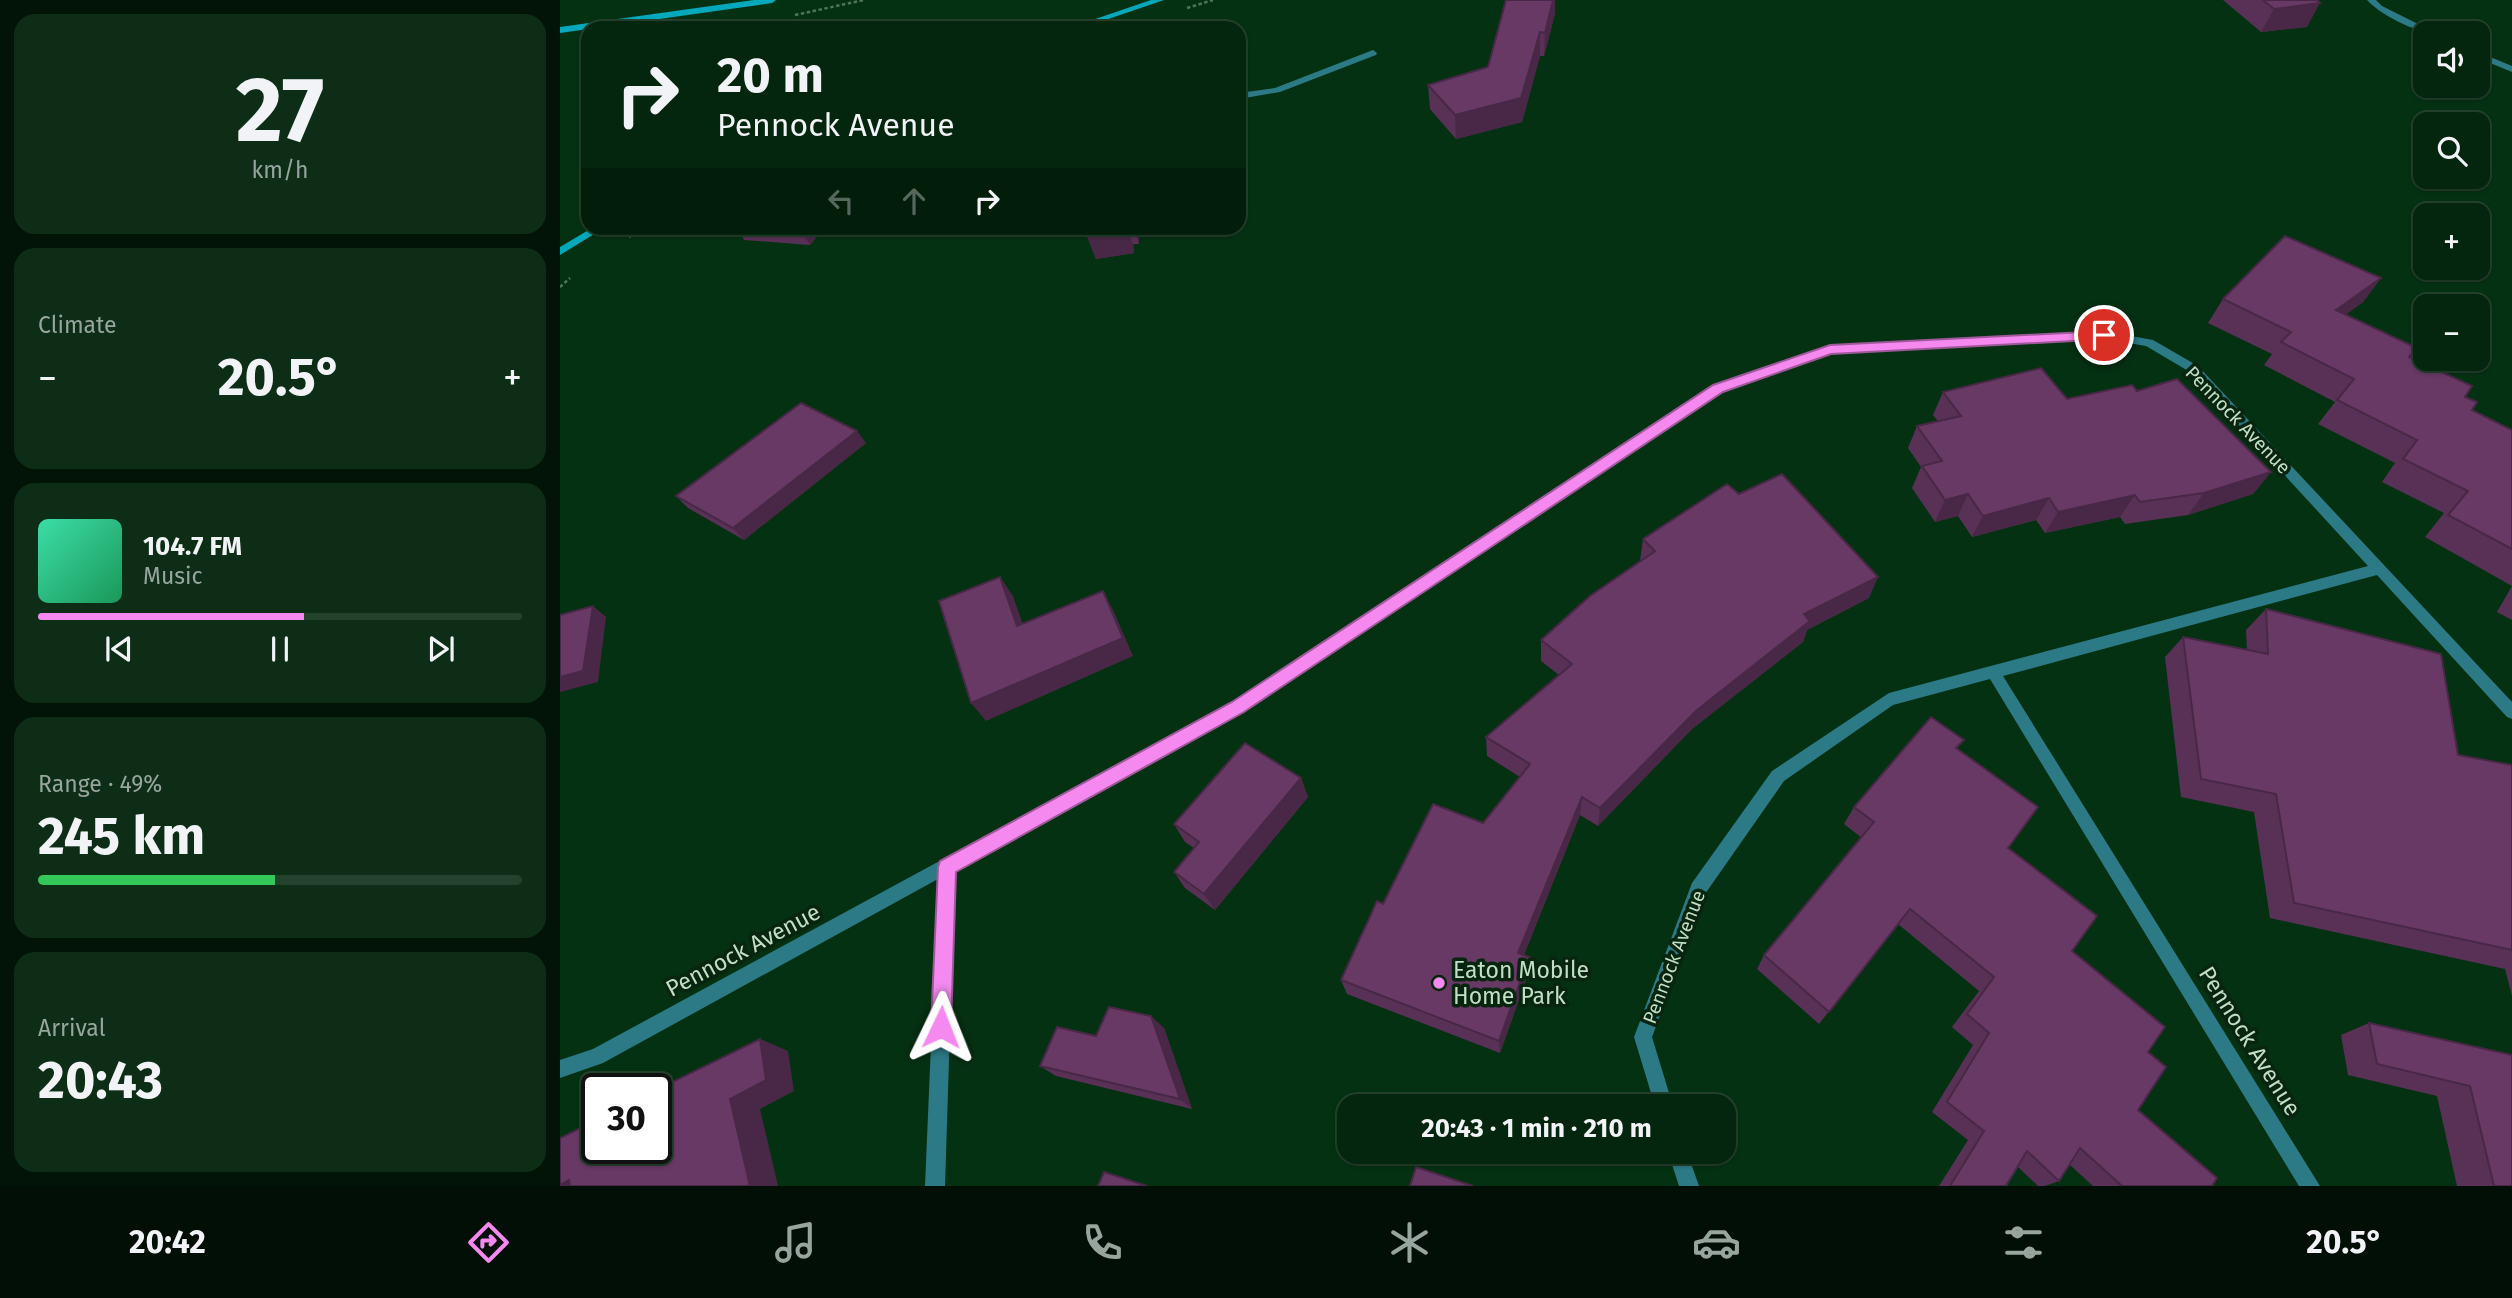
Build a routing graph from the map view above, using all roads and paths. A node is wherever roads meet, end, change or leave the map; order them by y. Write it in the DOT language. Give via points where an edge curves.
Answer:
graph roads {
  1 [pos="772,0"];
  2 [pos="1160,0"];
  3 [pos="2371,0"];
  4 [pos="624,21"];
  5 [pos="1095,21"];
  6 [pos="2413,24"];
  7 [pos="581,27"];
  8 [pos="560,30"];
  9 [pos="1373,53"];
  10 [pos="2490,60"];
  11 [pos="2512,69"];
  12 [pos="1246,95"];
  13 [pos="588,235"];
  14 [pos="560,252"];
  15 [pos="2379,569"];
  16 [pos="1993,672"];
  17 [pos="2512,712"];
  18 [pos="947,867"];
  19 [pos="560,1069"];
  20 [pos="1660,1094"];
  21 [pos="1682,1164"];
  22 [pos="935,1186"];
  23 [pos="1689,1186"];
  24 [pos="2311,1186"];
  1 -- 4 [label="main road"];
  2 -- 5 [label="main road"];
  3 -- 6 [label="street"];
  7 -- 8 [label="main road"];
  9 -- 12 [label="street" via="1277,90"];
  10 -- 11 [label="street"];
  13 -- 14 [label="main road"];
  15 -- 16 [label="street, Pennock Avenue"];
  15 -- 17 [label="street, Pennock Avenue"];
  15 -- 18 [label="street, Pennock Avenue" via="2194,369 2149,342 2104,335 1830,350 1718,389 1238,707"];
  16 -- 20 [label="street, Pennock Avenue" via="1889,700 1778,776 1698,888 1643,1037"];
  16 -- 24 [label="street, Pennock Avenue"];
  18 -- 19 [label="street, Pennock Avenue" via="597,1057"];
  18 -- 22 [label="street"];
  21 -- 23 [label="street"];
}
